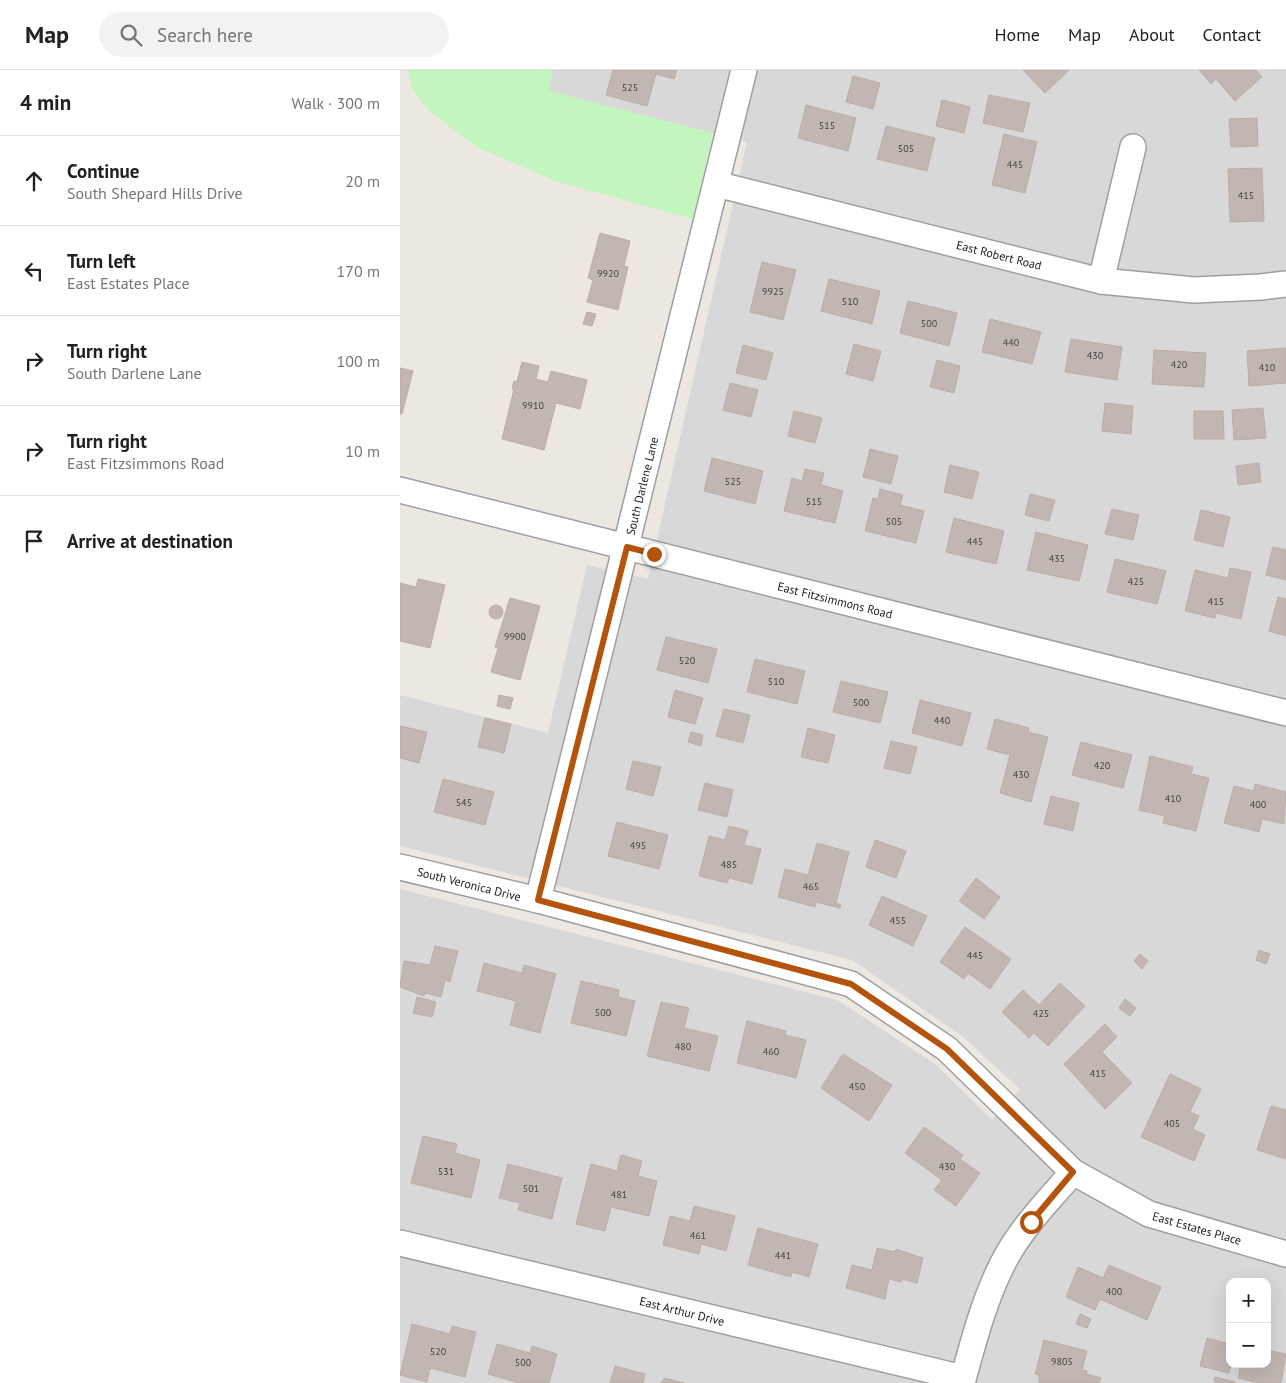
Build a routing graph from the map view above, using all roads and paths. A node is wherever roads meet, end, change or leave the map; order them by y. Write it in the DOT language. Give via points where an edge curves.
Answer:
graph roads {
  1 [pos="744,70"];
  2 [pos="1134,147"];
  3 [pos="716,184"];
  4 [pos="1101,281"];
  5 [pos="1286,284"];
  6 [pos="400,490"];
  7 [pos="627,547"];
  8 [pos="1280,714"];
  9 [pos="400,867"];
  10 [pos="538,900"];
  11 [pos="1073,1172"];
  12 [pos="400,1243"];
  13 [pos="1286,1254"];
  14 [pos="963,1381"];
  1 -- 3 [label="street, South Darlene Lane"];
  2 -- 4 [label="street"];
  3 -- 4 [label="street, East Robert Road"];
  3 -- 7 [label="street, South Darlene Lane"];
  4 -- 5 [label="street, East Robert Road" via="1194,290"];
  6 -- 7 [label="street, East Fitzsimmons Road"];
  7 -- 8 [label="street, East Fitzsimmons Road"];
  7 -- 10 [label="street, South Darlene Lane"];
  9 -- 10 [label="street, South Veronica Drive"];
  10 -- 11 [label="street, East Estates Place" via="851,984 947,1049"];
  11 -- 13 [label="street, East Estates Place" via="1149,1214"];
  11 -- 14 [label="street" via="1031,1222 1003,1263"];
  12 -- 14 [label="street, East Arthur Drive"];
}
